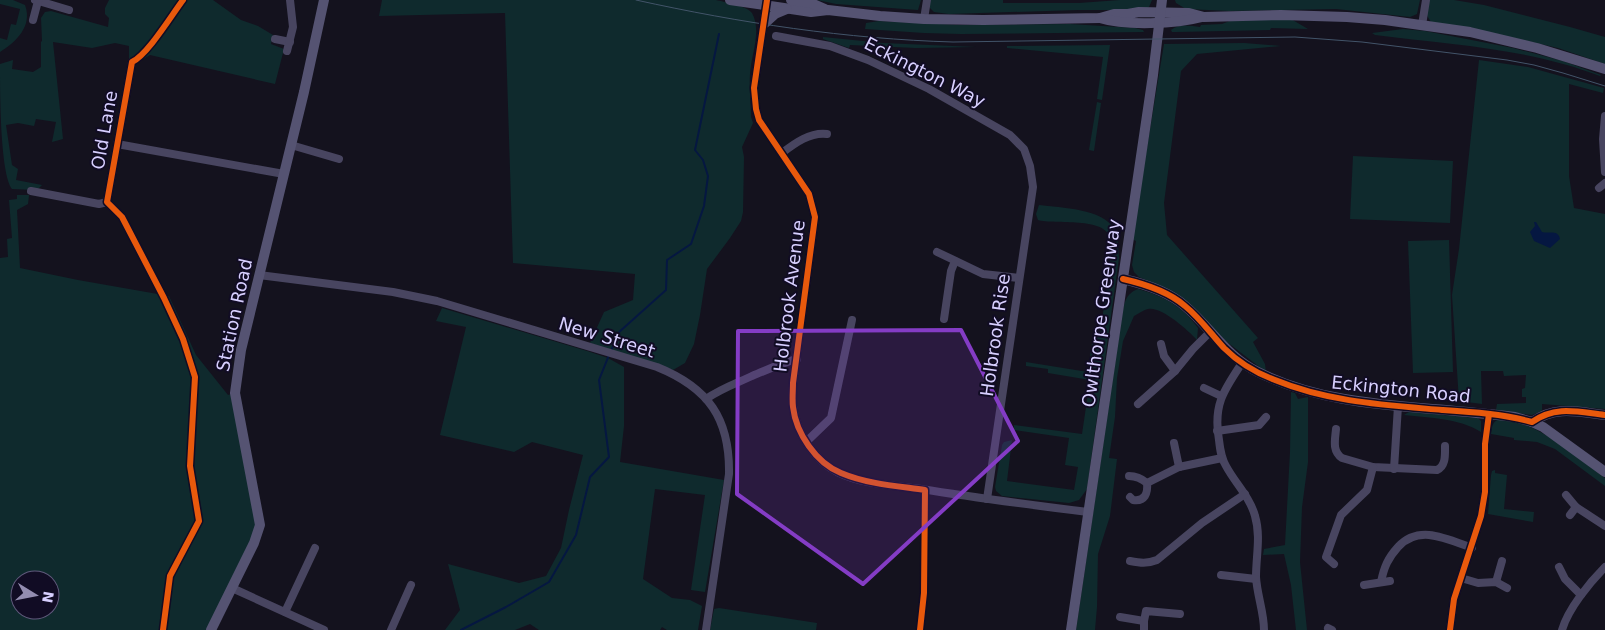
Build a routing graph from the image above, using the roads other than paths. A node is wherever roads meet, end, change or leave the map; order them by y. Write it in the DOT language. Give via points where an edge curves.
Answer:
graph roads {
  1 [pos="36,0"];
  2 [pos="290,0"];
  3 [pos="324,0"];
  4 [pos="730,0"];
  5 [pos="927,0"];
  6 [pos="1162,0"];
  7 [pos="1426,0"];
  8 [pos="789,4"];
  9 [pos="762,8"];
  10 [pos="69,10"];
  11 [pos="1204,16"];
  12 [pos="1100,18"];
  13 [pos="924,19"];
  14 [pos="33,20"];
  15 [pos="1184,21"];
  16 [pos="1157,25"];
  17 [pos="1422,25"];
  18 [pos="776,36"];
  19 [pos="275,39"];
  20 [pos="290,42"];
  21 [pos="287,51"];
  22 [pos="132,62"];
  23 [pos="1605,69"];
  24 [pos="1605,116"];
  25 [pos="827,134"];
  26 [pos="1604,139"];
  27 [pos="117,144"];
  28 [pos="291,145"];
  29 [pos="782,153"];
  30 [pos="339,159"];
  31 [pos="1605,172"];
  32 [pos="284,174"];
  33 [pos="1032,176"];
  34 [pos="31,191"];
  35 [pos="107,202"];
  36 [pos="122,217"];
  37 [pos="937,252"];
  38 [pos="955,261"];
  39 [pos="259,275"];
  40 [pos="1019,278"];
  41 [pos="1123,279"];
  42 [pos="944,319"];
  43 [pos="852,320"];
  44 [pos="1210,332"];
  45 [pos="1161,344"];
  46 [pos="797,358"];
  47 [pos="1242,363"];
  48 [pos="1175,371"];
  49 [pos="1204,388"];
  50 [pos="1221,396"];
  51 [pos="706,400"];
  52 [pos="1138,404"];
  53 [pos="1398,406"];
  54 [pos="1489,414"];
  55 [pos="1605,414"];
  56 [pos="1266,417"];
  57 [pos="1532,422"];
  58 [pos="1336,429"];
  59 [pos="1217,431"];
  60 [pos="806,442"];
  61 [pos="1174,443"];
  62 [pos="1445,446"];
  63 [pos="1222,458"];
  64 [pos="1373,467"];
  65 [pos="1179,468"];
  66 [pos="1394,469"];
  67 [pos="1605,472"];
  68 [pos="1129,476"];
  69 [pos="1147,483"];
  70 [pos="1244,494"];
  71 [pos="1566,495"];
  72 [pos="1130,497"];
  73 [pos="986,499"];
  74 [pos="1576,507"];
  75 [pos="1088,512"];
  76 [pos="1570,515"];
  77 [pos="1605,526"];
  78 [pos="315,548"];
  79 [pos="1472,548"];
  80 [pos="1317,558"];
  81 [pos="1326,558"];
  82 [pos="1130,561"];
  83 [pos="1502,561"];
  84 [pos="1149,563"];
  85 [pos="1334,564"];
  86 [pos="1605,566"];
  87 [pos="1559,567"];
  88 [pos="1150,572"];
  89 [pos="1221,575"];
  90 [pos="1461,578"];
  91 [pos="1256,579"];
  92 [pos="1390,581"];
  93 [pos="1381,582"];
  94 [pos="1496,582"];
  95 [pos="411,585"];
  96 [pos="1364,585"];
  97 [pos="232,588"];
  98 [pos="1507,588"];
  99 [pos="1582,596"];
  100 [pos="285,612"];
  101 [pos="1180,614"];
  102 [pos="1120,618"];
  103 [pos="1144,620"];
  104 [pos="211,630"];
  105 [pos="324,630"];
  106 [pos="391,630"];
  107 [pos="706,630"];
  108 [pos="1070,630"];
  109 [pos="1144,630"];
  110 [pos="1264,630"];
  111 [pos="1450,630"];
  112 [pos="1562,630"];
  1 -- 10 [label="street"];
  1 -- 14 [label="street"];
  2 -- 20 [label="street" via="293,27"];
  3 -- 28 [label="main road, Station Road"];
  4 -- 9 [label="main road, Eckington Way"];
  5 -- 13 [label="street"];
  6 -- 16 [label="main road, Owlthorpe Greenway"];
  7 -- 17 [label="street"];
  8 -- 9 [label="main road, Eckington Way"];
  8 -- 9 [label="main road" via="776,14"];
  8 -- 13 [label="main road, Eckington Way" via="810,12 828,10"];
  9 -- 29 [label="street, Holbrook Avenue" via="754,98 759,120"];
  11 -- 15 [label="main road, Eckington Way"];
  11 -- 16 [label="main road, Eckington Way" via="1189,13"];
  11 -- 17 [label="main road, Eckington Way" via="1332,16"];
  12 -- 13 [label="main road, Eckington Way"];
  12 -- 16 [label="main road, Eckington Way" via="1112,22"];
  12 -- 16 [label="main road, Eckington Way" via="1139,12"];
  15 -- 16 [label="main road, Eckington Way"];
  15 -- 16 [label="main road" via="1159,35"];
  16 -- 41 [label="main road, Owlthorpe Greenway"];
  17 -- 23 [label="main road, Eckington Way" via="1470,32 1537,48"];
  18 -- 33 [label="street, Eckington Way" via="830,46 868,60 949,100 1017,141 1024,150"];
  19 -- 20 [label="street"];
  20 -- 21 [label="street"];
  22 -- 27 [label="street, Old Lane"];
  24 -- 26 [label="street"];
  25 -- 29 [label="street" via="818,133 805,138"];
  26 -- 31 [label="street"];
  27 -- 32 [label="street, Old Lane"];
  27 -- 35 [label="street, Old Lane"];
  28 -- 30 [label="street"];
  28 -- 32 [label="main road, Station Road"];
  29 -- 46 [label="street, Holbrook Avenue" via="809,194 814,217"];
  32 -- 39 [label="main road, Station Road"];
  33 -- 40 [label="street, Holbrook Rise"];
  34 -- 35 [label="street" via="99,204"];
  35 -- 36 [label="street"];
  37 -- 38 [label="street"];
  38 -- 40 [label="street" via="983,274"];
  38 -- 42 [label="street"];
  39 -- 51 [label="street, New Street" via="393,292 437,301 657,368 687,381"];
  39 -- 97 [label="main road, Station Road" via="241,350 235,393 260,525"];
  40 -- 73 [label="street, Holbrook Rise"];
  41 -- 44 [label="main road, Eckington Road" via="1152,287 1176,299"];
  41 -- 75 [label="main road, Owlthorpe Greenway"];
  43 -- 60 [label="street" via="831,418"];
  44 -- 47 [label="main road, Eckington Road"];
  44 -- 48 [label="street"];
  45 -- 48 [label="street" via="1164,356"];
  46 -- 51 [label="street" via="738,382"];
  46 -- 60 [label="street, Holbrook Avenue" via="793,407"];
  47 -- 50 [label="street"];
  47 -- 53 [label="main road, Eckington Road" via="1275,380 1322,395"];
  48 -- 52 [label="street"];
  49 -- 50 [label="street"];
  50 -- 59 [label="street"];
  51 -- 107 [label="street, New Street" via="721,424 730,460"];
  53 -- 54 [label="main road, Eckington Road"];
  53 -- 66 [label="street"];
  54 -- 57 [label="main road, Eckington Road"];
  54 -- 79 [label="street" via="1485,492"];
  55 -- 57 [label="main road" via="1556,411"];
  56 -- 59 [label="street" via="1259,425"];
  57 -- 67 [label="main road, Eckington Road"];
  58 -- 64 [label="street" via="1336,453 1342,458"];
  59 -- 63 [label="street"];
  60 -- 73 [label="street, Holbrook Avenue" via="827,465 848,476"];
  61 -- 65 [label="street"];
  62 -- 66 [label="street" via="1440,469"];
  63 -- 65 [label="street"];
  63 -- 70 [label="street"];
  64 -- 66 [label="street"];
  64 -- 81 [label="street" via="1367,490 1341,515"];
  65 -- 69 [label="street"];
  68 -- 69 [label="street" via="1140,477"];
  69 -- 72 [label="street" via="1146,496 1138,500"];
  70 -- 84 [label="street"];
  70 -- 91 [label="street" via="1257,524"];
  71 -- 74 [label="street"];
  73 -- 75 [label="street, Holbrook Avenue"];
  74 -- 76 [label="street"];
  74 -- 77 [label="street"];
  75 -- 108 [label="main road, Owlthorpe Greenway"];
  78 -- 100 [label="street"];
  79 -- 90 [label="street"];
  79 -- 93 [label="street" via="1427,534 1411,538 1403,542 1387,561"];
  80 -- 81 [label="street"];
  81 -- 85 [label="street"];
  82 -- 84 [label="street"];
  83 -- 94 [label="street"];
  84 -- 88 [label="street"];
  86 -- 99 [label="street"];
  87 -- 99 [label="street" via="1561,581"];
  89 -- 91 [label="street"];
  90 -- 94 [label="street" via="1478,583"];
  90 -- 111 [label="street"];
  91 -- 110 [label="street"];
  92 -- 93 [label="street"];
  93 -- 96 [label="street"];
  94 -- 98 [label="street"];
  95 -- 106 [label="street"];
  97 -- 100 [label="street"];
  97 -- 104 [label="main road, Station Road"];
  99 -- 112 [label="street"];
  100 -- 105 [label="street"];
  101 -- 103 [label="street" via="1146,611"];
  102 -- 103 [label="street"];
  103 -- 109 [label="street"];
}
